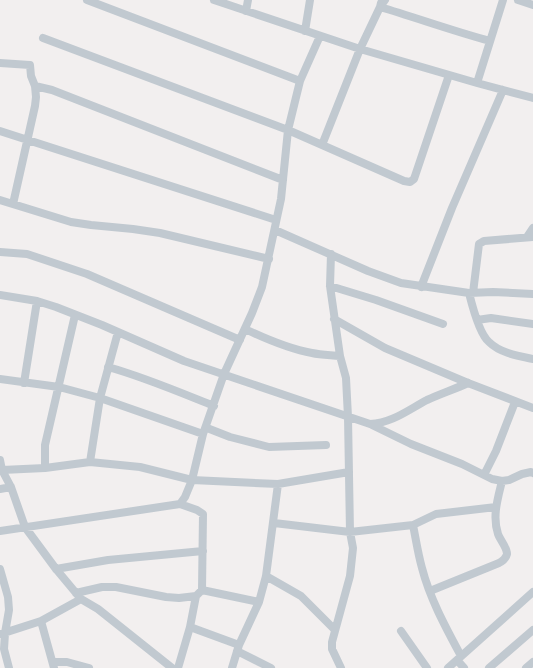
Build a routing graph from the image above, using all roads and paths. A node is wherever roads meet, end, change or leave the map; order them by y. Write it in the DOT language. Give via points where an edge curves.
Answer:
graph roads {
  1 [pos="87,0"];
  2 [pos="214,0"];
  3 [pos="248,0"];
  4 [pos="310,0"];
  5 [pos="385,0"];
  6 [pos="503,0"];
  7 [pos="518,0"];
  8 [pos="381,4"];
  9 [pos="533,5"];
  10 [pos="246,12"];
  11 [pos="305,31"];
  12 [pos="320,36"];
  13 [pos="43,38"];
  14 [pos="490,41"];
  15 [pos="360,49"];
  16 [pos="0,63"];
  17 [pos="449,75"];
  18 [pos="300,81"];
  19 [pos="476,83"];
  20 [pos="35,86"];
  21 [pos="503,90"];
  22 [pos="533,98"];
  23 [pos="288,130"];
  24 [pos="0,131"];
  25 [pos="27,139"];
  26 [pos="322,145"];
  27 [pos="283,180"];
  28 [pos="0,200"];
  29 [pos="13,204"];
  30 [pos="276,220"];
  31 [pos="533,228"];
  32 [pos="275,230"];
  33 [pos="530,237"];
  34 [pos="0,252"];
  35 [pos="331,254"];
  36 [pos="269,259"];
  37 [pos="330,286"];
  38 [pos="421,287"];
  39 [pos="471,293"];
  40 [pos="533,294"];
  41 [pos="0,295"];
  42 [pos="37,302"];
  43 [pos="75,315"];
  44 [pos="334,319"];
  45 [pos="477,320"];
  46 [pos="443,324"];
  47 [pos="533,324"];
  48 [pos="245,329"];
  49 [pos="118,332"];
  50 [pos="240,340"];
  51 [pos="340,356"];
  52 [pos="533,359"];
  53 [pos="108,367"];
  54 [pos="224,374"];
  55 [pos="0,379"];
  56 [pos="24,383"];
  57 [pos="468,383"];
  58 [pos="59,387"];
  59 [pos="100,398"];
  60 [pos="515,402"];
  61 [pos="214,406"];
  62 [pos="533,408"];
  63 [pos="348,417"];
  64 [pos="370,424"];
  65 [pos="205,431"];
  66 [pos="326,445"];
  67 [pos="0,460"];
  68 [pos="90,462"];
  69 [pos="45,468"];
  70 [pos="2,470"];
  71 [pos="349,472"];
  72 [pos="533,473"];
  73 [pos="484,475"];
  74 [pos="192,480"];
  75 [pos="502,481"];
  76 [pos="278,484"];
  77 [pos="11,487"];
  78 [pos="0,489"];
  79 [pos="180,504"];
  80 [pos="496,507"];
  81 [pos="274,523"];
  82 [pos="413,525"];
  83 [pos="25,527"];
  84 [pos="0,531"];
  85 [pos="350,532"];
  86 [pos="203,551"];
  87 [pos="56,569"];
  88 [pos="0,572"];
  89 [pos="266,576"];
  90 [pos="430,591"];
  91 [pos="533,592"];
  92 [pos="199,593"];
  93 [pos="78,596"];
  94 [pos="258,602"];
  95 [pos="41,621"];
  96 [pos="190,627"];
  97 [pos="336,630"];
  98 [pos="533,630"];
  99 [pos="401,631"];
  100 [pos="2,634"];
  101 [pos="238,648"];
  102 [pos="459,658"];
  103 [pos="533,662"];
  104 [pos="54,665"];
  105 [pos="9,668"];
  106 [pos="89,668"];
  107 [pos="172,668"];
  108 [pos="178,668"];
  109 [pos="232,668"];
  110 [pos="271,668"];
  111 [pos="341,668"];
  112 [pos="427,668"];
  113 [pos="448,668"];
  114 [pos="464,668"];
  115 [pos="489,668"];
  116 [pos="526,668"];
  1 -- 18 [label="street"];
  2 -- 10 [label="street"];
  3 -- 10 [label="street"];
  4 -- 11 [label="street"];
  5 -- 8 [label="street"];
  6 -- 14 [label="street"];
  7 -- 9 [label="street"];
  8 -- 14 [label="street" via="455,32"];
  8 -- 15 [label="street"];
  10 -- 11 [label="street"];
  11 -- 12 [label="street"];
  12 -- 15 [label="street"];
  12 -- 18 [label="street"];
  13 -- 23 [label="street"];
  14 -- 19 [label="street"];
  15 -- 17 [label="street"];
  15 -- 26 [label="street"];
  16 -- 20 [label="street" via="30,65"];
  17 -- 19 [label="street"];
  17 -- 26 [label="street" via="414,179 410,182"];
  18 -- 23 [label="street"];
  19 -- 21 [label="street"];
  20 -- 25 [label="street" via="35,106"];
  20 -- 27 [label="street" via="158,130"];
  21 -- 22 [label="street"];
  21 -- 38 [label="street"];
  23 -- 26 [label="street"];
  23 -- 27 [label="street"];
  24 -- 25 [label="street"];
  25 -- 29 [label="street"];
  25 -- 30 [label="street"];
  27 -- 30 [label="street"];
  28 -- 29 [label="street"];
  29 -- 36 [label="street" via="71,222 160,233"];
  30 -- 32 [label="street"];
  31 -- 33 [label="street"];
  32 -- 35 [label="street"];
  32 -- 36 [label="street"];
  33 -- 39 [label="street" via="479,244"];
  34 -- 50 [label="street" via="27,254 87,274"];
  35 -- 37 [label="street"];
  35 -- 38 [label="street" via="401,283"];
  36 -- 48 [label="street" via="262,287"];
  37 -- 44 [label="street"];
  37 -- 46 [label="street"];
  38 -- 39 [label="street"];
  39 -- 40 [label="street"];
  39 -- 45 [label="street" via="472,308"];
  41 -- 42 [label="street"];
  42 -- 43 [label="street"];
  42 -- 56 [label="street"];
  43 -- 49 [label="street"];
  43 -- 58 [label="street"];
  44 -- 51 [label="street"];
  44 -- 57 [label="street" via="385,348"];
  45 -- 47 [label="street" via="491,318"];
  45 -- 52 [label="street" via="488,342 507,352"];
  48 -- 50 [label="street"];
  48 -- 51 [label="street" via="297,349"];
  49 -- 53 [label="street"];
  49 -- 54 [label="street" via="184,361"];
  50 -- 54 [label="street"];
  51 -- 63 [label="street" via="346,378"];
  53 -- 59 [label="street"];
  53 -- 61 [label="street" via="133,374"];
  54 -- 61 [label="street"];
  54 -- 63 [label="street"];
  55 -- 56 [label="street"];
  56 -- 58 [label="street"];
  57 -- 60 [label="street"];
  57 -- 64 [label="street" via="388,421"];
  58 -- 59 [label="street"];
  58 -- 69 [label="street" via="45,445"];
  59 -- 65 [label="street"];
  59 -- 68 [label="street"];
  60 -- 62 [label="street"];
  60 -- 73 [label="street"];
  61 -- 65 [label="street"];
  63 -- 64 [label="street"];
  63 -- 71 [label="street"];
  64 -- 73 [label="street"];
  65 -- 66 [label="street" via="269,447"];
  65 -- 74 [label="street"];
  67 -- 70 [label="street"];
  68 -- 69 [label="street"];
  68 -- 74 [label="street" via="140,467"];
  69 -- 70 [label="street"];
  70 -- 77 [label="street"];
  71 -- 76 [label="street"];
  71 -- 85 [label="street"];
  72 -- 75 [label="street" via="527,472"];
  73 -- 75 [label="street"];
  74 -- 76 [label="street"];
  74 -- 79 [label="street"];
  75 -- 80 [label="street"];
  76 -- 81 [label="street"];
  77 -- 78 [label="street"];
  77 -- 83 [label="street"];
  79 -- 83 [label="street"];
  79 -- 86 [label="street" via="203,514"];
  80 -- 82 [label="street" via="436,514"];
  80 -- 90 [label="street" via="496,527 507,552 503,560"];
  81 -- 85 [label="street"];
  81 -- 89 [label="street"];
  82 -- 85 [label="street"];
  82 -- 90 [label="street" via="422,569"];
  83 -- 84 [label="street"];
  83 -- 87 [label="street"];
  85 -- 97 [label="street" via="353,548 350,576"];
  86 -- 87 [label="street" via="108,560"];
  86 -- 92 [label="street"];
  87 -- 93 [label="street"];
  88 -- 100 [label="street" via="8,597 9,610"];
  89 -- 94 [label="street"];
  89 -- 97 [label="street" via="301,596"];
  90 -- 102 [label="street"];
  91 -- 102 [label="street"];
  92 -- 93 [label="street" via="179,598 102,587"];
  92 -- 94 [label="street"];
  92 -- 96 [label="street"];
  93 -- 95 [label="street"];
  93 -- 107 [label="street"];
  94 -- 101 [label="street"];
  95 -- 100 [label="street"];
  95 -- 104 [label="street"];
  96 -- 101 [label="street"];
  96 -- 108 [label="street"];
  97 -- 111 [label="street" via="332,650"];
  98 -- 115 [label="street"];
  99 -- 112 [label="street"];
  100 -- 105 [label="street"];
  101 -- 109 [label="street"];
  101 -- 110 [label="street"];
  102 -- 113 [label="street"];
  102 -- 114 [label="street"];
  103 -- 116 [label="street"];
  104 -- 106 [label="street" via="67,662"];
}
